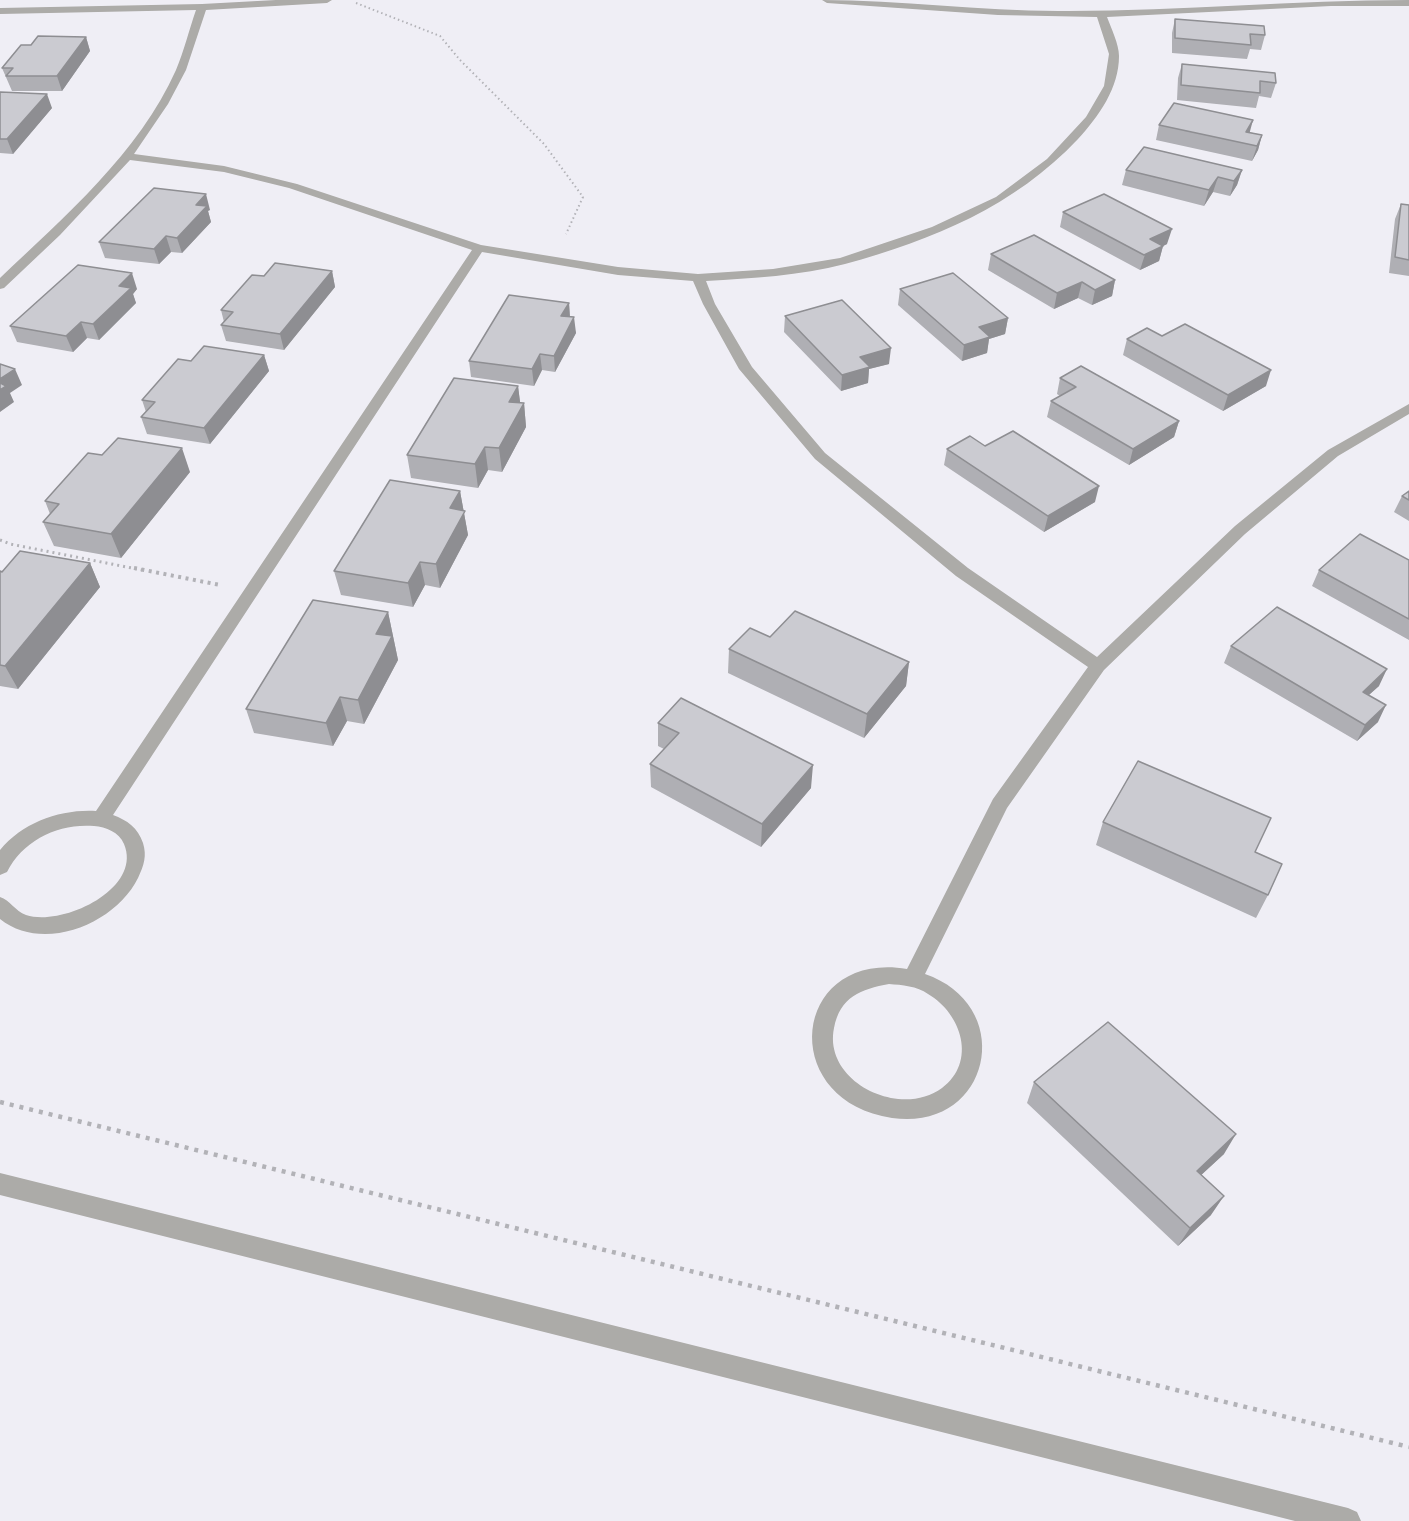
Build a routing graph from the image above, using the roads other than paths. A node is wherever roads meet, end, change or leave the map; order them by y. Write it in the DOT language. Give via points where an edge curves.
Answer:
graph roads {
  1 [pos="327,0"];
  2 [pos="827,0"];
  3 [pos="1010,0"];
  4 [pos="1409,3"];
  5 [pos="202,7"];
  6 [pos="0,11"];
  7 [pos="1011,13"];
  8 [pos="1101,14"];
  9 [pos="127,156"];
  10 [pos="479,248"];
  11 [pos="698,278"];
  12 [pos="0,285"];
  13 [pos="1409,408"];
  14 [pos="1098,666"];
  15 [pos="100,819"];
  16 [pos="0,867"];
  17 [pos="0,905"];
  18 [pos="914,978"];
  19 [pos="0,1184"];
  20 [pos="1348,1521"];
  1 -- 5 [label="street"];
  2 -- 7 [label="street"];
  3 -- 7 [label="street"];
  4 -- 8 [label="street" via="1304,3"];
  5 -- 6 [label="street"];
  5 -- 9 [label="street" via="181,70"];
  7 -- 8 [label="street"];
  8 -- 11 [label="street" via="1114,54 1109,86 1090,119 1051,162 1000,199 936,230 842,261 773,273"];
  9 -- 10 [label="street" via="224,169 293,186"];
  9 -- 12 [label="street"];
  10 -- 11 [label="street" via="618,271"];
  10 -- 15 [label="street"];
  11 -- 14 [label="street" via="746,369 820,456 962,572"];
  13 -- 14 [label="street" via="1333,453 1240,530"];
  14 -- 18 [label="street" via="1000,804"];
  15 -- 16 [label="street" via="57,821 35,831 16,844"];
  15 -- 17 [label="street" via="118,825 130,837 136,852 133,870 123,888 107,904 86,917 38,926 18,921"];
  18 -- 18 [label="street" via="889,975 865,979 844,989 829,1006 822,1026 822,1048 831,1070 846,1089 869,1103 894,1109 921,1108 944,1100 961,1085 972,1065 974,1043 968,1021 955,1002 936,987"];
  19 -- 20 [label="street"];
}
